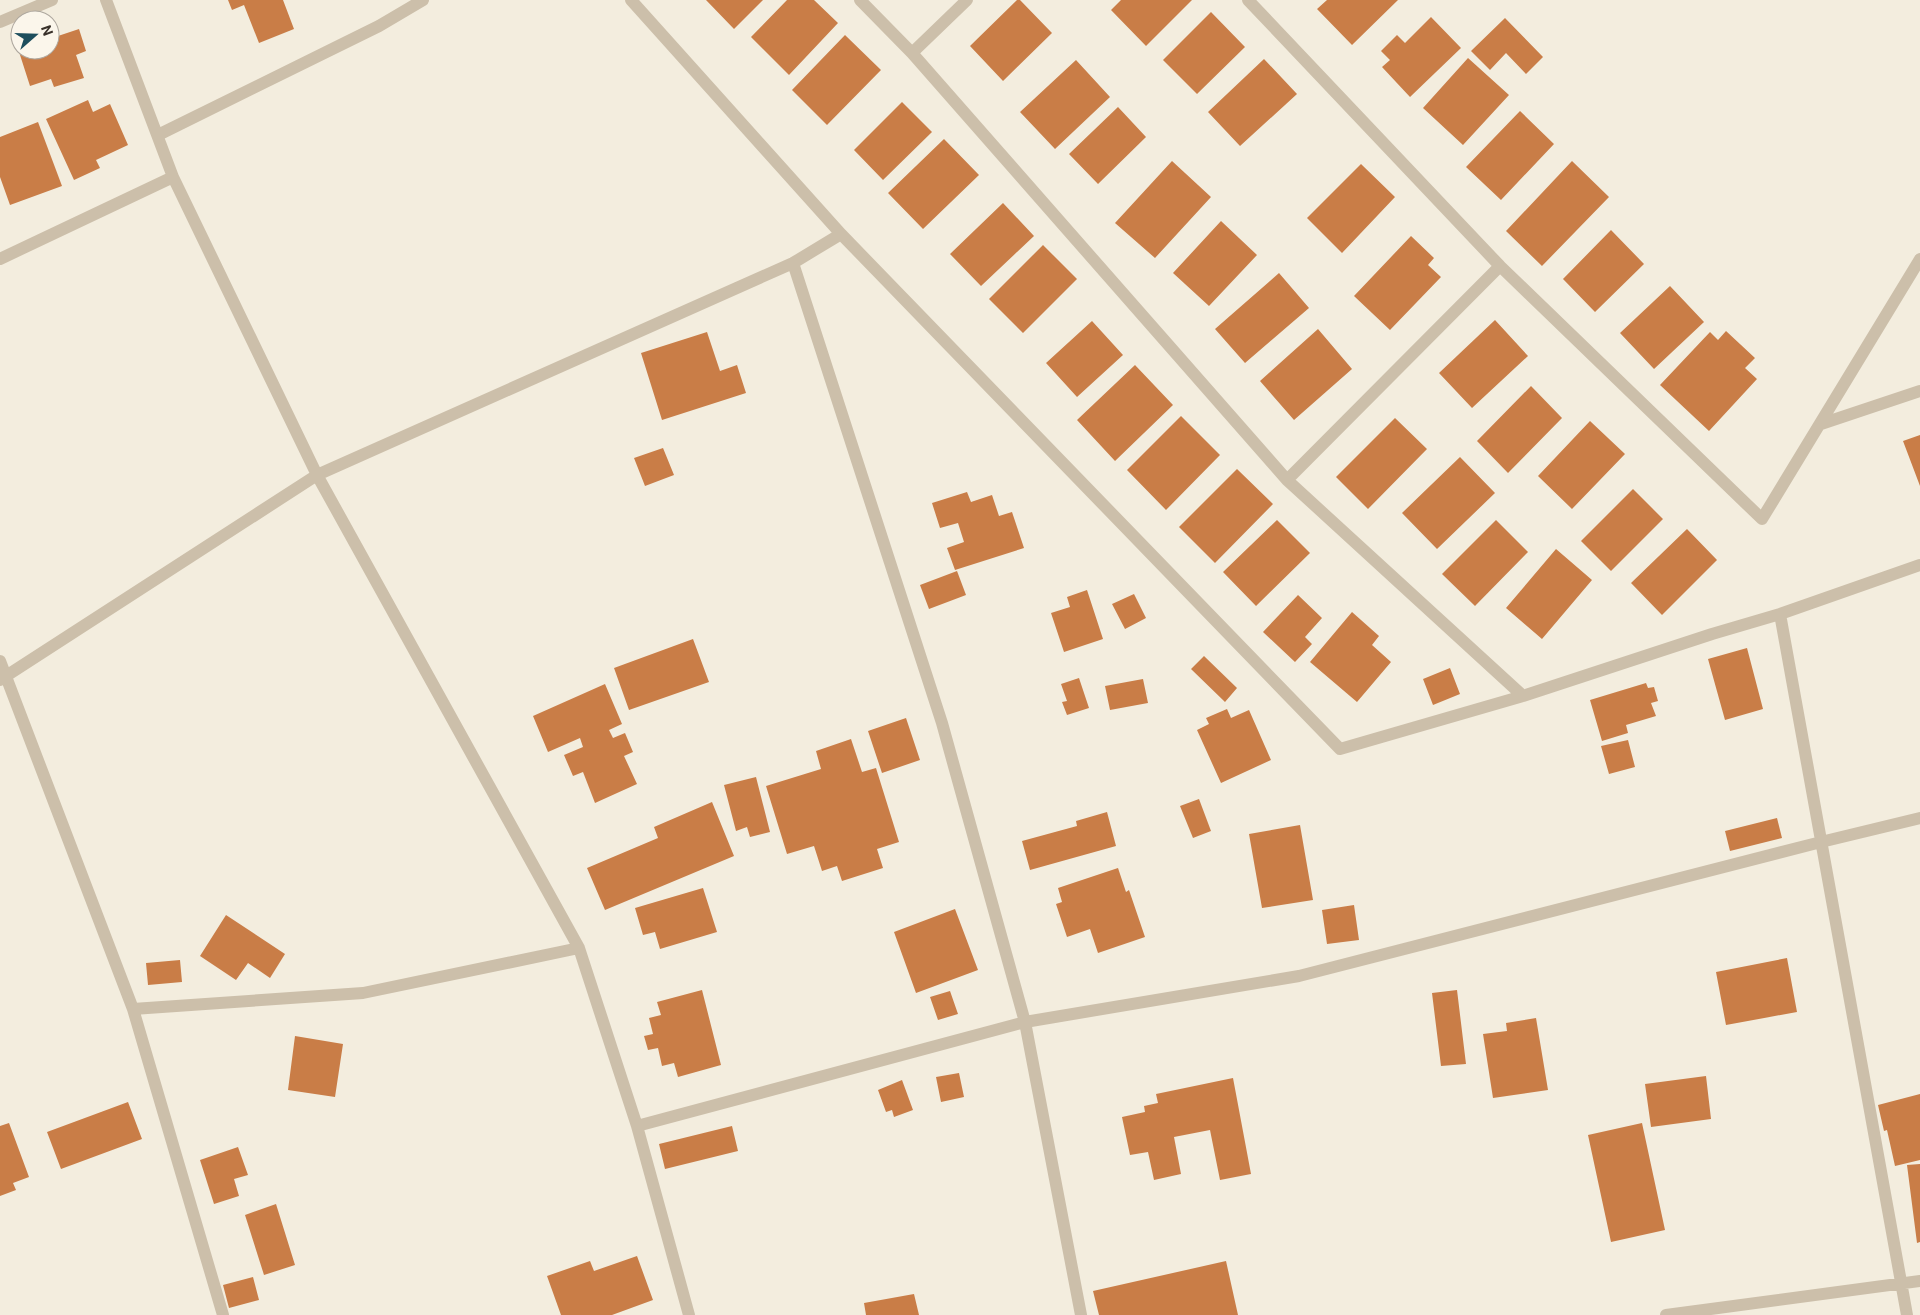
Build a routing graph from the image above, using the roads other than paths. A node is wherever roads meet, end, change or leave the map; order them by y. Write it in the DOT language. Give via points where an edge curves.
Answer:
graph roads {
  1 [pos="52,0"];
  2 [pos="106,0"];
  3 [pos="423,0"];
  4 [pos="630,0"];
  5 [pos="860,0"];
  6 [pos="967,0"];
  7 [pos="1248,0"];
  8 [pos="0,22"];
  9 [pos="912,54"];
  10 [pos="158,135"];
  11 [pos="173,177"];
  12 [pos="841,234"];
  13 [pos="0,259"];
  14 [pos="1920,259"];
  15 [pos="793,263"];
  16 [pos="1500,266"];
  17 [pos="1920,391"];
  18 [pos="1821,424"];
  19 [pos="317,475"];
  20 [pos="1287,480"];
  21 [pos="1920,565"];
  22 [pos="1780,614"];
  23 [pos="0,661"];
  24 [pos="3,678"];
  25 [pos="1523,696"];
  26 [pos="1920,818"];
  27 [pos="1821,842"];
  28 [pos="579,948"];
  29 [pos="133,1009"];
  30 [pos="1025,1022"];
  31 [pos="637,1126"];
  32 [pos="1920,1281"];
  33 [pos="1902,1284"];
  34 [pos="223,1315"];
  35 [pos="689,1315"];
  36 [pos="1081,1315"];
  37 [pos="1666,1315"];
  38 [pos="1907,1315"];
  1 -- 8 [label="street"];
  2 -- 10 [label="street"];
  3 -- 10 [label="street" via="379,26"];
  4 -- 12 [label="street"];
  5 -- 9 [label="street"];
  6 -- 9 [label="street"];
  7 -- 16 [label="street"];
  9 -- 20 [label="street"];
  10 -- 11 [label="street"];
  11 -- 13 [label="street"];
  11 -- 19 [label="street"];
  12 -- 15 [label="street"];
  12 -- 25 [label="street" via="1340,749"];
  14 -- 18 [label="street"];
  15 -- 19 [label="street"];
  15 -- 30 [label="street" via="942,723"];
  16 -- 18 [label="street" via="1762,519"];
  16 -- 20 [label="street"];
  17 -- 18 [label="street"];
  19 -- 24 [label="street"];
  19 -- 28 [label="street"];
  20 -- 25 [label="street"];
  21 -- 22 [label="street"];
  22 -- 25 [label="street"];
  22 -- 27 [label="street"];
  23 -- 24 [label="street"];
  24 -- 29 [label="street"];
  26 -- 27 [label="street"];
  27 -- 30 [label="street" via="1299,976"];
  27 -- 33 [label="street"];
  28 -- 29 [label="street" via="363,994"];
  28 -- 31 [label="street"];
  29 -- 34 [label="street"];
  30 -- 31 [label="street"];
  30 -- 36 [label="street"];
  31 -- 35 [label="street"];
  32 -- 33 [label="street"];
  33 -- 37 [label="street"];
  33 -- 38 [label="street"];
}
